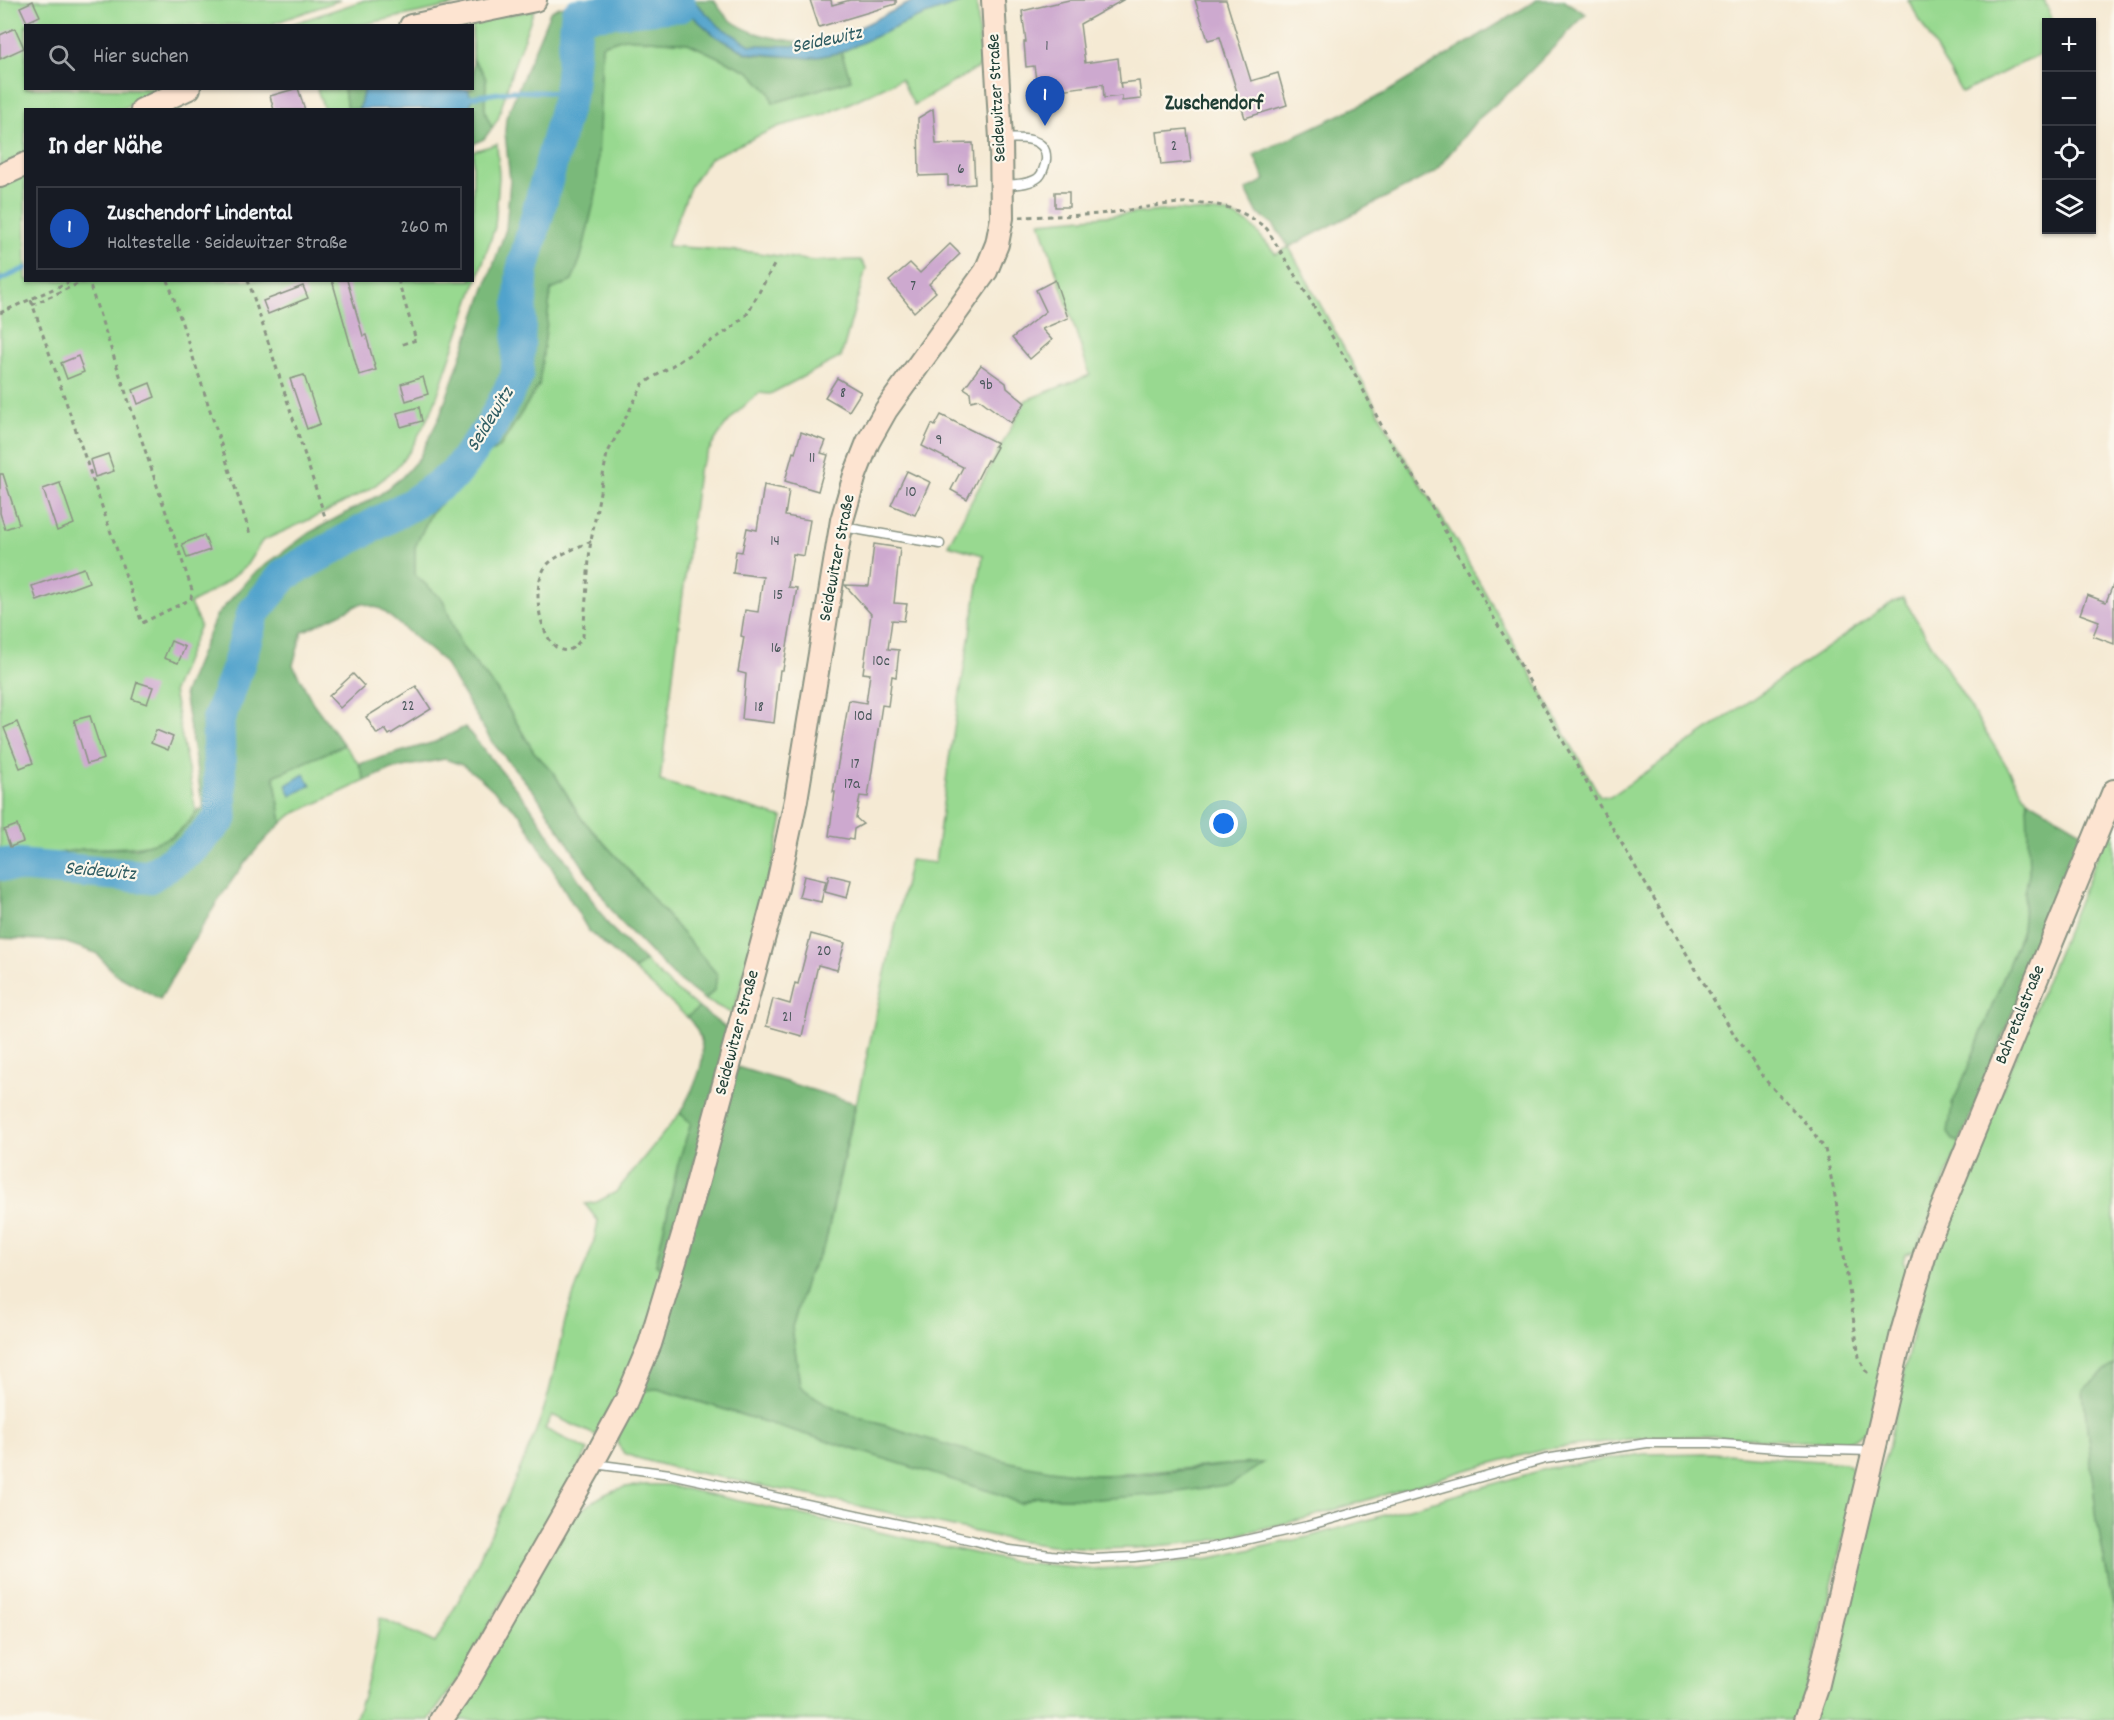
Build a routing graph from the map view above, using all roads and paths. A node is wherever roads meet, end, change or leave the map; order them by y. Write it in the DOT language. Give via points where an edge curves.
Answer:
graph roads {
  1 [pos="536,0"];
  2 [pos="993,2"];
  3 [pos="421,24"];
  4 [pos="185,90"];
  5 [pos="146,108"];
  6 [pos="1001,139"];
  7 [pos="24,165"];
  8 [pos="0,176"];
  9 [pos="1002,185"];
  10 [pos="1002,218"];
  11 [pos="774,265"];
  12 [pos="69,282"];
  13 [pos="83,282"];
  14 [pos="88,282"];
  15 [pos="169,282"];
  16 [pos="249,282"];
  17 [pos="399,282"];
  18 [pos="31,300"];
  19 [pos="32,305"];
  20 [pos="0,313"];
  21 [pos="400,345"];
  22 [pos="326,520"];
  23 [pos="840,526"];
  24 [pos="250,534"];
  25 [pos="591,541"];
  26 [pos="940,544"];
  27 [pos="2114,791"];
  28 [pos="1891,1385"];
  29 [pos="1875,1451"];
  30 [pos="592,1464"];
  31 [pos="441,1720"];
  32 [pos="1806,1720"];
  1 -- 3 [label="street"];
  2 -- 6 [label="street, Seidewitzer Straße"];
  4 -- 5 [label="street"];
  6 -- 9 [label="street, Seidewitzer Straße"];
  6 -- 9 [label="lane" via="1036,141 1046,156 1039,177"];
  7 -- 8 [label="street"];
  9 -- 10 [label="street, Seidewitzer Straße"];
  10 -- 23 [label="street, Seidewitzer Straße" via="986,271 886,410 868,442"];
  10 -- 28 [label="path" via="1098,214 1183,202 1212,203 1254,218 1267,229 1356,376 1391,444 1422,490 1599,805 1738,1041 1825,1149 1859,1358 1865,1371"];
  11 -- 25 [label="path" via="747,314 643,384 607,454"];
  12 -- 18 [label="path"];
  13 -- 19 [label="path"];
  14 -- 19 [label="path" via="192,590 191,599 142,623"];
  15 -- 24 [label="path"];
  16 -- 22 [label="path"];
  17 -- 21 [label="path" via="416,340"];
  18 -- 19 [label="path"];
  18 -- 20 [label="path"];
  23 -- 26 [label="lane"];
  23 -- 30 [label="street, Seidewitzer Straße" via="777,888 650,1344 626,1401"];
  25 -- 25 [label="path" via="583,636 575,648 560,649 545,634 538,581 547,564"];
  27 -- 28 [label="street, Bahretalstraße" via="1929,1240"];
  28 -- 29 [label="street, Bahretalstraße"];
  29 -- 30 [label="lane" via="1647,1443 1545,1459 1307,1526 1220,1545 1094,1559 1010,1550 670,1474"];
  29 -- 32 [label="street, Bahretalstraße"];
  30 -- 31 [label="street, Seidewitzer Straße" via="468,1681"];
}
